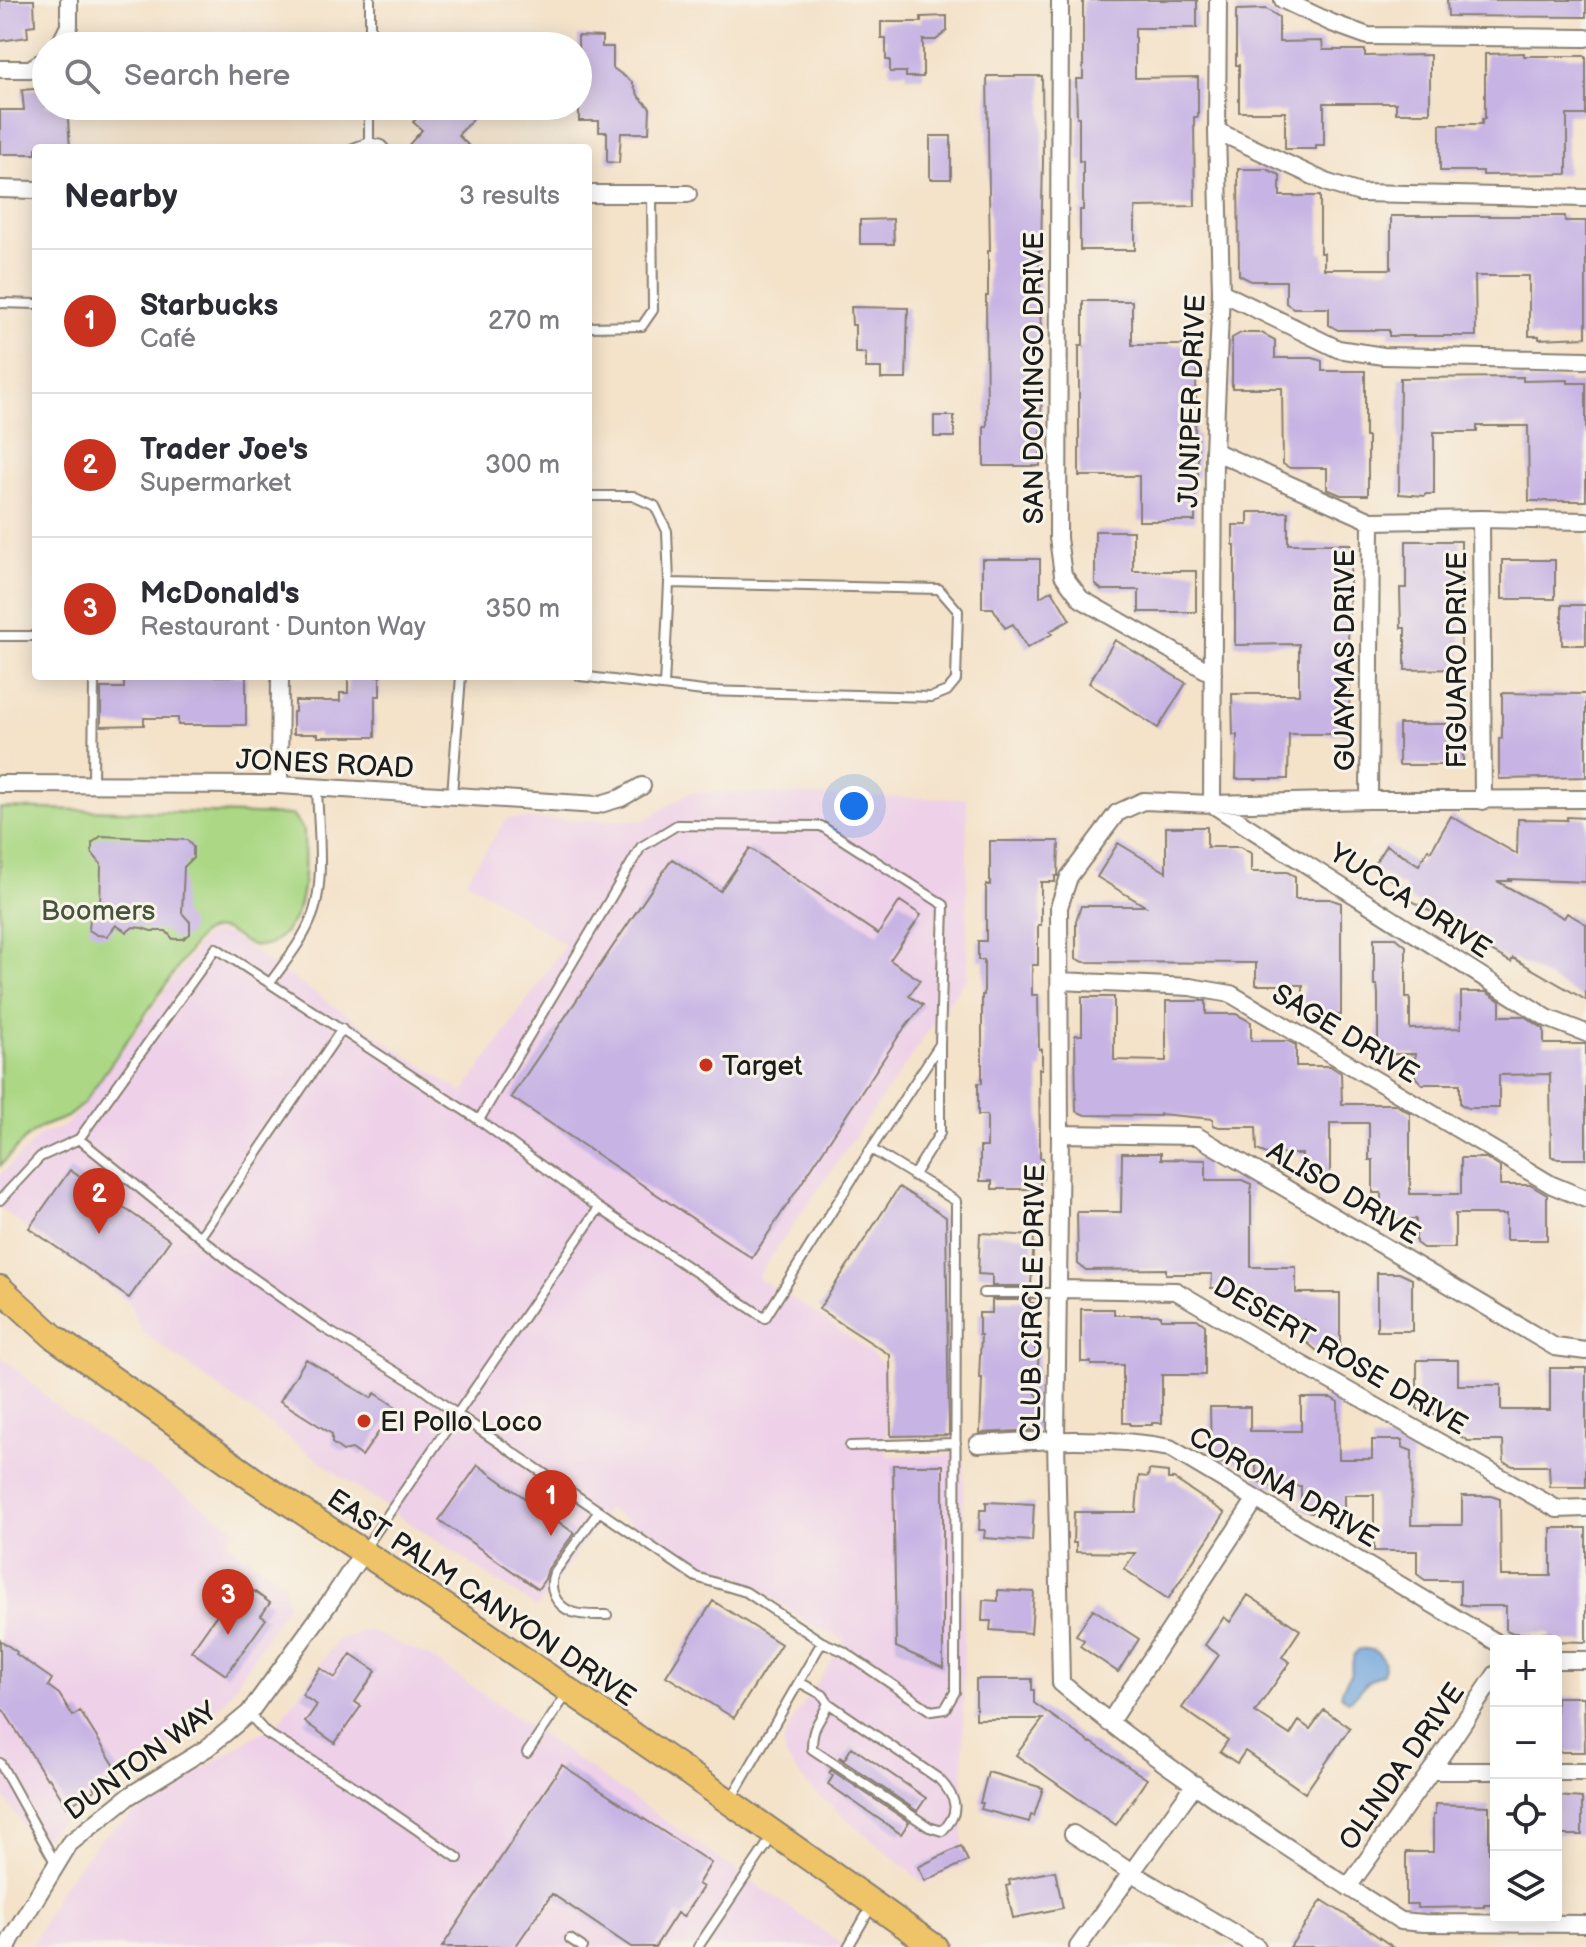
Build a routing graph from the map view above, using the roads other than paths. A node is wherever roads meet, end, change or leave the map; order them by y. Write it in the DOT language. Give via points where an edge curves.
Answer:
graph roads {
  1 [pos="69,0"];
  2 [pos="370,0"];
  3 [pos="1060,0"];
  4 [pos="1218,0"];
  5 [pos="1283,0"];
  6 [pos="66,32"];
  7 [pos="370,32"];
  8 [pos="1586,38"];
  9 [pos="32,68"];
  10 [pos="0,69"];
  11 [pos="369,120"];
  12 [pos="1217,131"];
  13 [pos="369,142"];
  14 [pos="364,144"];
  15 [pos="377,144"];
  16 [pos="0,189"];
  17 [pos="32,190"];
  18 [pos="592,194"];
  19 [pos="652,194"];
  20 [pos="688,194"];
  21 [pos="1586,198"];
  22 [pos="1221,292"];
  23 [pos="0,303"];
  24 [pos="32,304"];
  25 [pos="592,327"];
  26 [pos="1586,360"];
  27 [pos="1214,451"];
  28 [pos="592,496"];
  29 [pos="1481,519"];
  30 [pos="1371,521"];
  31 [pos="1586,521"];
  32 [pos="669,583"];
  33 [pos="0,636"];
  34 [pos="32,636"];
  35 [pos="1213,674"];
  36 [pos="592,677"];
  37 [pos="94,680"];
  38 [pos="280,680"];
  39 [pos="461,680"];
  40 [pos="664,686"];
  41 [pos="0,784"];
  42 [pos="93,784"];
  43 [pos="279,785"];
  44 [pos="642,786"];
  45 [pos="317,787"];
  46 [pos="452,796"];
  47 [pos="1586,799"];
  48 [pos="1369,800"];
  49 [pos="1483,801"];
  50 [pos="1212,804"];
  51 [pos="1060,981"];
  52 [pos="270,983"];
  53 [pos="342,1029"];
  54 [pos="1586,1033"];
  55 [pos="940,1044"];
  56 [pos="479,1120"];
  57 [pos="1060,1134"];
  58 [pos="79,1139"];
  59 [pos="871,1149"];
  60 [pos="913,1176"];
  61 [pos="1586,1199"];
  62 [pos="0,1200"];
  63 [pos="599,1208"];
  64 [pos="200,1237"];
  65 [pos="0,1288"];
  66 [pos="1058,1291"];
  67 [pos="983,1293"];
  68 [pos="1586,1351"];
  69 [pos="458,1415"];
  70 [pos="1056,1439"];
  71 [pos="956,1443"];
  72 [pos="978,1444"];
  73 [pos="850,1446"];
  74 [pos="1256,1499"];
  75 [pos="1586,1508"];
  76 [pos="599,1511"];
  77 [pos="363,1552"];
  78 [pos="607,1615"];
  79 [pos="1490,1638"];
  80 [pos="822,1642"];
  81 [pos="1562,1660"];
  82 [pos="1586,1660"];
  83 [pos="799,1682"];
  84 [pos="1490,1683"];
  85 [pos="568,1691"];
  86 [pos="828,1703"];
  87 [pos="249,1713"];
  88 [pos="1109,1723"];
  89 [pos="527,1753"];
  90 [pos="0,1763"];
  91 [pos="1431,1771"];
  92 [pos="1490,1771"];
  93 [pos="1562,1772"];
  94 [pos="1586,1772"];
  95 [pos="1195,1784"];
  96 [pos="730,1802"];
  97 [pos="775,1833"];
  98 [pos="1073,1834"];
  99 [pos="458,1858"];
  100 [pos="56,1864"];
  101 [pos="1132,1873"];
  102 [pos="1348,1887"];
  103 [pos="873,1903"];
  104 [pos="1586,1924"];
  105 [pos="570,1939"];
  106 [pos="9,1943"];
  107 [pos="582,1947"];
  108 [pos="698,1947"];
  109 [pos="848,1947"];
  110 [pos="935,1947"];
  111 [pos="1078,1947"];
  112 [pos="1257,1947"];
  1 -- 6 [label="street"];
  2 -- 7 [label="lane"];
  3 -- 35 [label="street, SAN DOMINGO DRIVE" via="1058,538 1063,575 1081,599"];
  4 -- 12 [label="street, JUNIPER DRIVE"];
  5 -- 8 [label="street" via="1368,36"];
  9 -- 10 [label="street"];
  11 -- 13 [label="lane"];
  12 -- 21 [label="street" via="1360,193"];
  12 -- 22 [label="street, JUNIPER DRIVE"];
  13 -- 14 [label="lane"];
  13 -- 15 [label="lane"];
  16 -- 17 [label="street"];
  18 -- 19 [label="street"];
  19 -- 20 [label="street"];
  19 -- 25 [label="lane" via="653,310 642,326"];
  22 -- 26 [label="street" via="1338,349 1383,356"];
  22 -- 27 [label="street, JUNIPER DRIVE"];
  23 -- 24 [label="lane"];
  27 -- 30 [label="street"];
  27 -- 35 [label="street, JUNIPER DRIVE"];
  28 -- 32 [label="lane" via="633,496 655,506 667,531"];
  29 -- 30 [label="street"];
  29 -- 31 [label="street"];
  29 -- 49 [label="street, FIGUARO DRIVE"];
  30 -- 48 [label="street, GUAYMAS DRIVE"];
  32 -- 40 [label="lane"];
  32 -- 40 [label="lane" via="939,589 958,611 956,680 932,697"];
  33 -- 34 [label="lane"];
  35 -- 50 [label="street, JUNIPER DRIVE"];
  36 -- 40 [label="lane"];
  37 -- 42 [label="lane"];
  38 -- 43 [label="street"];
  39 -- 46 [label="lane"];
  41 -- 42 [label="street, JONES ROAD"];
  42 -- 43 [label="street, JONES ROAD"];
  43 -- 45 [label="street, JONES ROAD"];
  44 -- 46 [label="street, JONES ROAD" via="597,805"];
  45 -- 46 [label="street, JONES ROAD"];
  45 -- 52 [label="lane" via="318,894 312,919"];
  47 -- 49 [label="street, CLUB CIRCLE DRIVE"];
  48 -- 49 [label="street, CLUB CIRCLE DRIVE"];
  48 -- 50 [label="street, CLUB CIRCLE DRIVE"];
  50 -- 51 [label="street, CLUB CIRCLE DRIVE" via="1143,801 1117,813 1069,877 1059,907"];
  50 -- 54 [label="street, YUCCA DRIVE" via="1547,1018"];
  51 -- 57 [label="street, CLUB CIRCLE DRIVE"];
  51 -- 61 [label="street, SAGE DRIVE" via="1231,994 1552,1185"];
  52 -- 53 [label="lane"];
  52 -- 58 [label="lane" via="216,948"];
  53 -- 56 [label="lane"];
  53 -- 64 [label="lane"];
  55 -- 56 [label="lane" via="944,905 821,826 677,825 641,847"];
  55 -- 59 [label="lane"];
  55 -- 60 [label="lane" via="940,1133"];
  56 -- 63 [label="lane"];
  57 -- 66 [label="street, CLUB CIRCLE DRIVE"];
  57 -- 68 [label="street, ALISO DRIVE" via="1197,1136 1555,1347"];
  58 -- 62 [label="lane" via="40,1157"];
  58 -- 64 [label="lane"];
  59 -- 60 [label="lane"];
  59 -- 63 [label="lane" via="765,1318"];
  60 -- 71 [label="lane" via="956,1201"];
  63 -- 69 [label="lane"];
  64 -- 69 [label="lane" via="324,1328"];
  65 -- 77 [label="main road, EAST PALM CANYON DRIVE" via="54,1337"];
  66 -- 67 [label="lane"];
  66 -- 70 [label="street, CLUB CIRCLE DRIVE"];
  66 -- 75 [label="street, DESERT ROSE DRIVE" via="1176,1291 1557,1509"];
  69 -- 76 [label="lane"];
  69 -- 77 [label="lane"];
  70 -- 72 [label="street, CORONA DRIVE"];
  70 -- 74 [label="street, CORONA DRIVE" via="1170,1448"];
  70 -- 88 [label="street, CLUB CIRCLE DRIVE" via="1061,1683"];
  71 -- 73 [label="lane"];
  71 -- 80 [label="lane" via="955,1692 945,1709 931,1711"];
  74 -- 79 [label="street, CORONA DRIVE"];
  74 -- 88 [label="street"];
  76 -- 78 [label="lane" via="550,1582 552,1593 572,1612"];
  76 -- 80 [label="lane" via="696,1577 746,1592"];
  77 -- 85 [label="main road, EAST PALM CANYON DRIVE"];
  77 -- 87 [label="street, DUNTON WAY"];
  80 -- 83 [label="lane"];
  81 -- 82 [label="street"];
  83 -- 86 [label="lane"];
  83 -- 96 [label="lane"];
  84 -- 91 [label="street, OLINDA DRIVE"];
  85 -- 89 [label="lane"];
  85 -- 96 [label="main road, EAST PALM CANYON DRIVE"];
  86 -- 86 [label="lane" via="951,1792 951,1822 942,1831 812,1749 812,1731"];
  87 -- 99 [label="lane" via="266,1733"];
  87 -- 100 [label="street, DUNTON WAY" via="207,1748 129,1796 69,1844"];
  88 -- 95 [label="street, CLUB CIRCLE DRIVE"];
  90 -- 100 [label="lane"];
  91 -- 92 [label="street"];
  91 -- 102 [label="street, OLINDA DRIVE"];
  93 -- 94 [label="street"];
  95 -- 101 [label="street"];
  95 -- 102 [label="street, CLUB CIRCLE DRIVE"];
  96 -- 97 [label="main road, EAST PALM CANYON DRIVE"];
  97 -- 103 [label="main road, EAST PALM CANYON DRIVE"];
  97 -- 108 [label="lane"];
  98 -- 101 [label="street"];
  100 -- 106 [label="street, DUNTON WAY"];
  101 -- 111 [label="street"];
  101 -- 112 [label="street"];
  102 -- 104 [label="street, CLUB CIRCLE DRIVE" via="1401,1921"];
  103 -- 109 [label="lane"];
  103 -- 110 [label="main road, EAST PALM CANYON DRIVE"];
  105 -- 107 [label="lane"];
}
